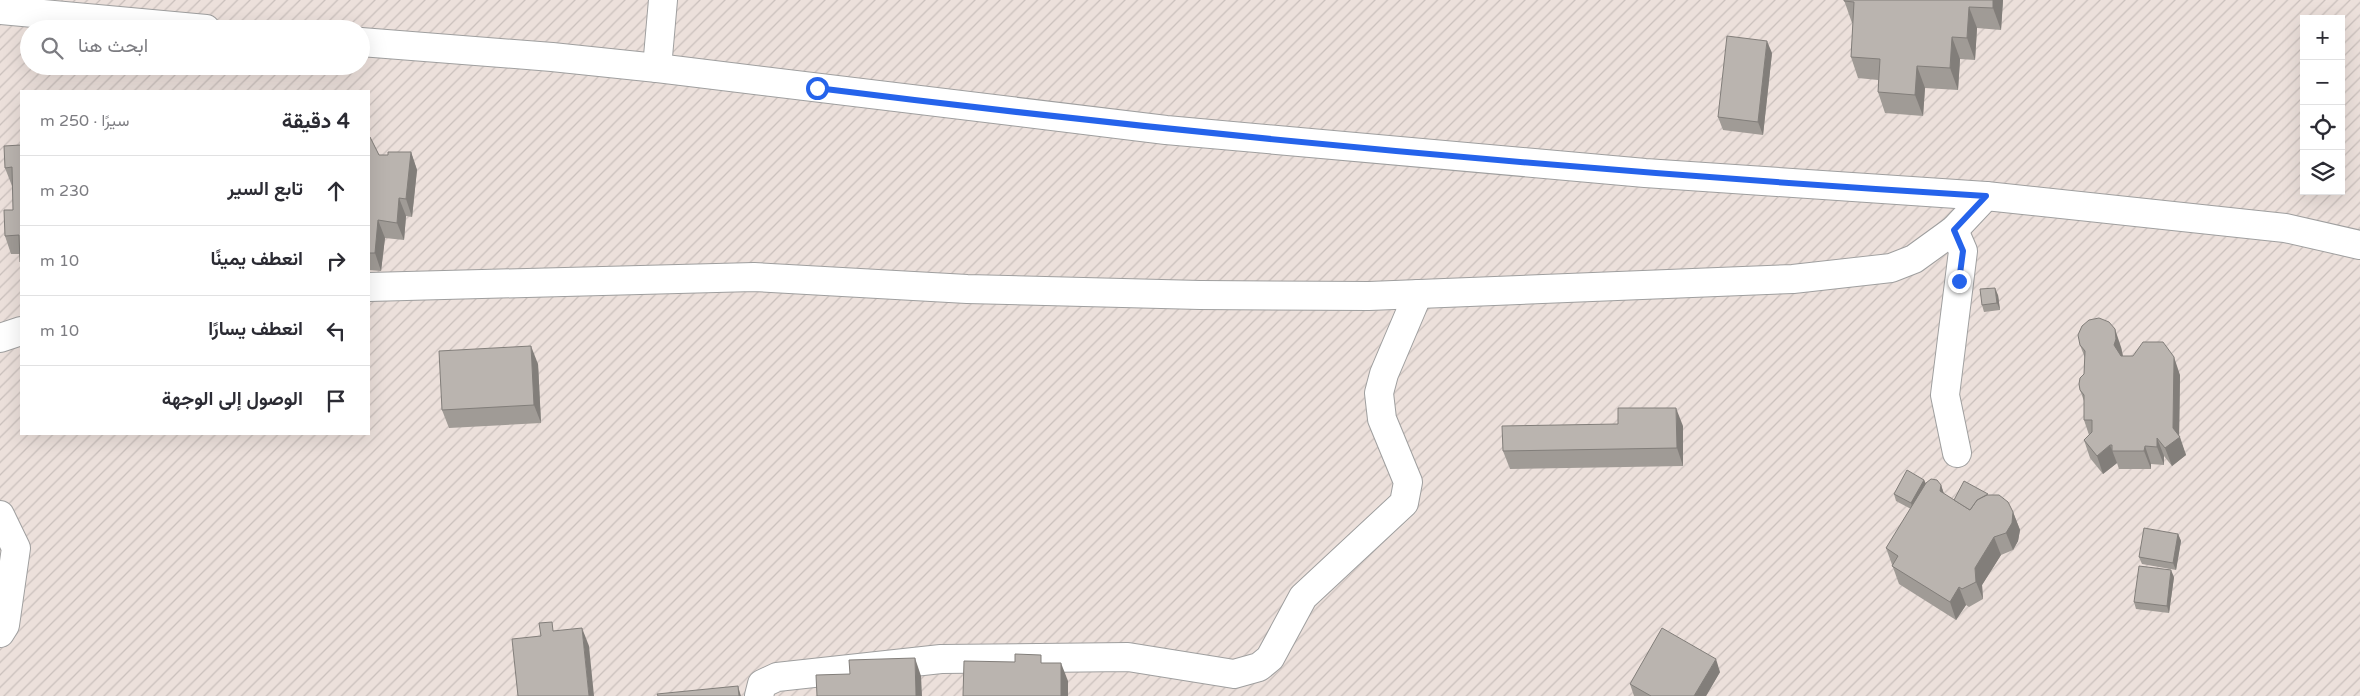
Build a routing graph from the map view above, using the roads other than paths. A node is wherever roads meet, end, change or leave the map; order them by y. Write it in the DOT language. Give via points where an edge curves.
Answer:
graph roads {
  1 [pos="663,0"];
  2 [pos="0,10"];
  3 [pos="108,20"];
  4 [pos="370,43"];
  5 [pos="657,68"];
  6 [pos="1986,196"];
  7 [pos="1954,230"];
  8 [pos="2360,245"];
  9 [pos="370,287"];
  10 [pos="1418,294"];
  11 [pos="20,331"];
  12 [pos="0,338"];
  13 [pos="1957,453"];
  14 [pos="0,515"];
  15 [pos="0,633"];
  16 [pos="759,696"];
  1 -- 5 [label="street"];
  2 -- 3 [label="street"];
  4 -- 5 [label="street" via="552,56"];
  5 -- 6 [label="street" via="1166,130 1645,173"];
  6 -- 7 [label="street"];
  6 -- 8 [label="street" via="2285,228"];
  7 -- 10 [label="street" via="1914,259 1891,268 1793,279"];
  7 -- 13 [label="street" via="1963,251 1945,395"];
  9 -- 10 [label="street" via="754,277 967,289 1200,295"];
  10 -- 16 [label="street" via="1379,393 1382,419 1408,482 1404,503 1303,597 1270,658 1258,667 1234,674 1128,657 941,659 777,677 762,684"];
  11 -- 12 [label="street"];
  14 -- 15 [label="street" via="16,548 5,625"];
}
